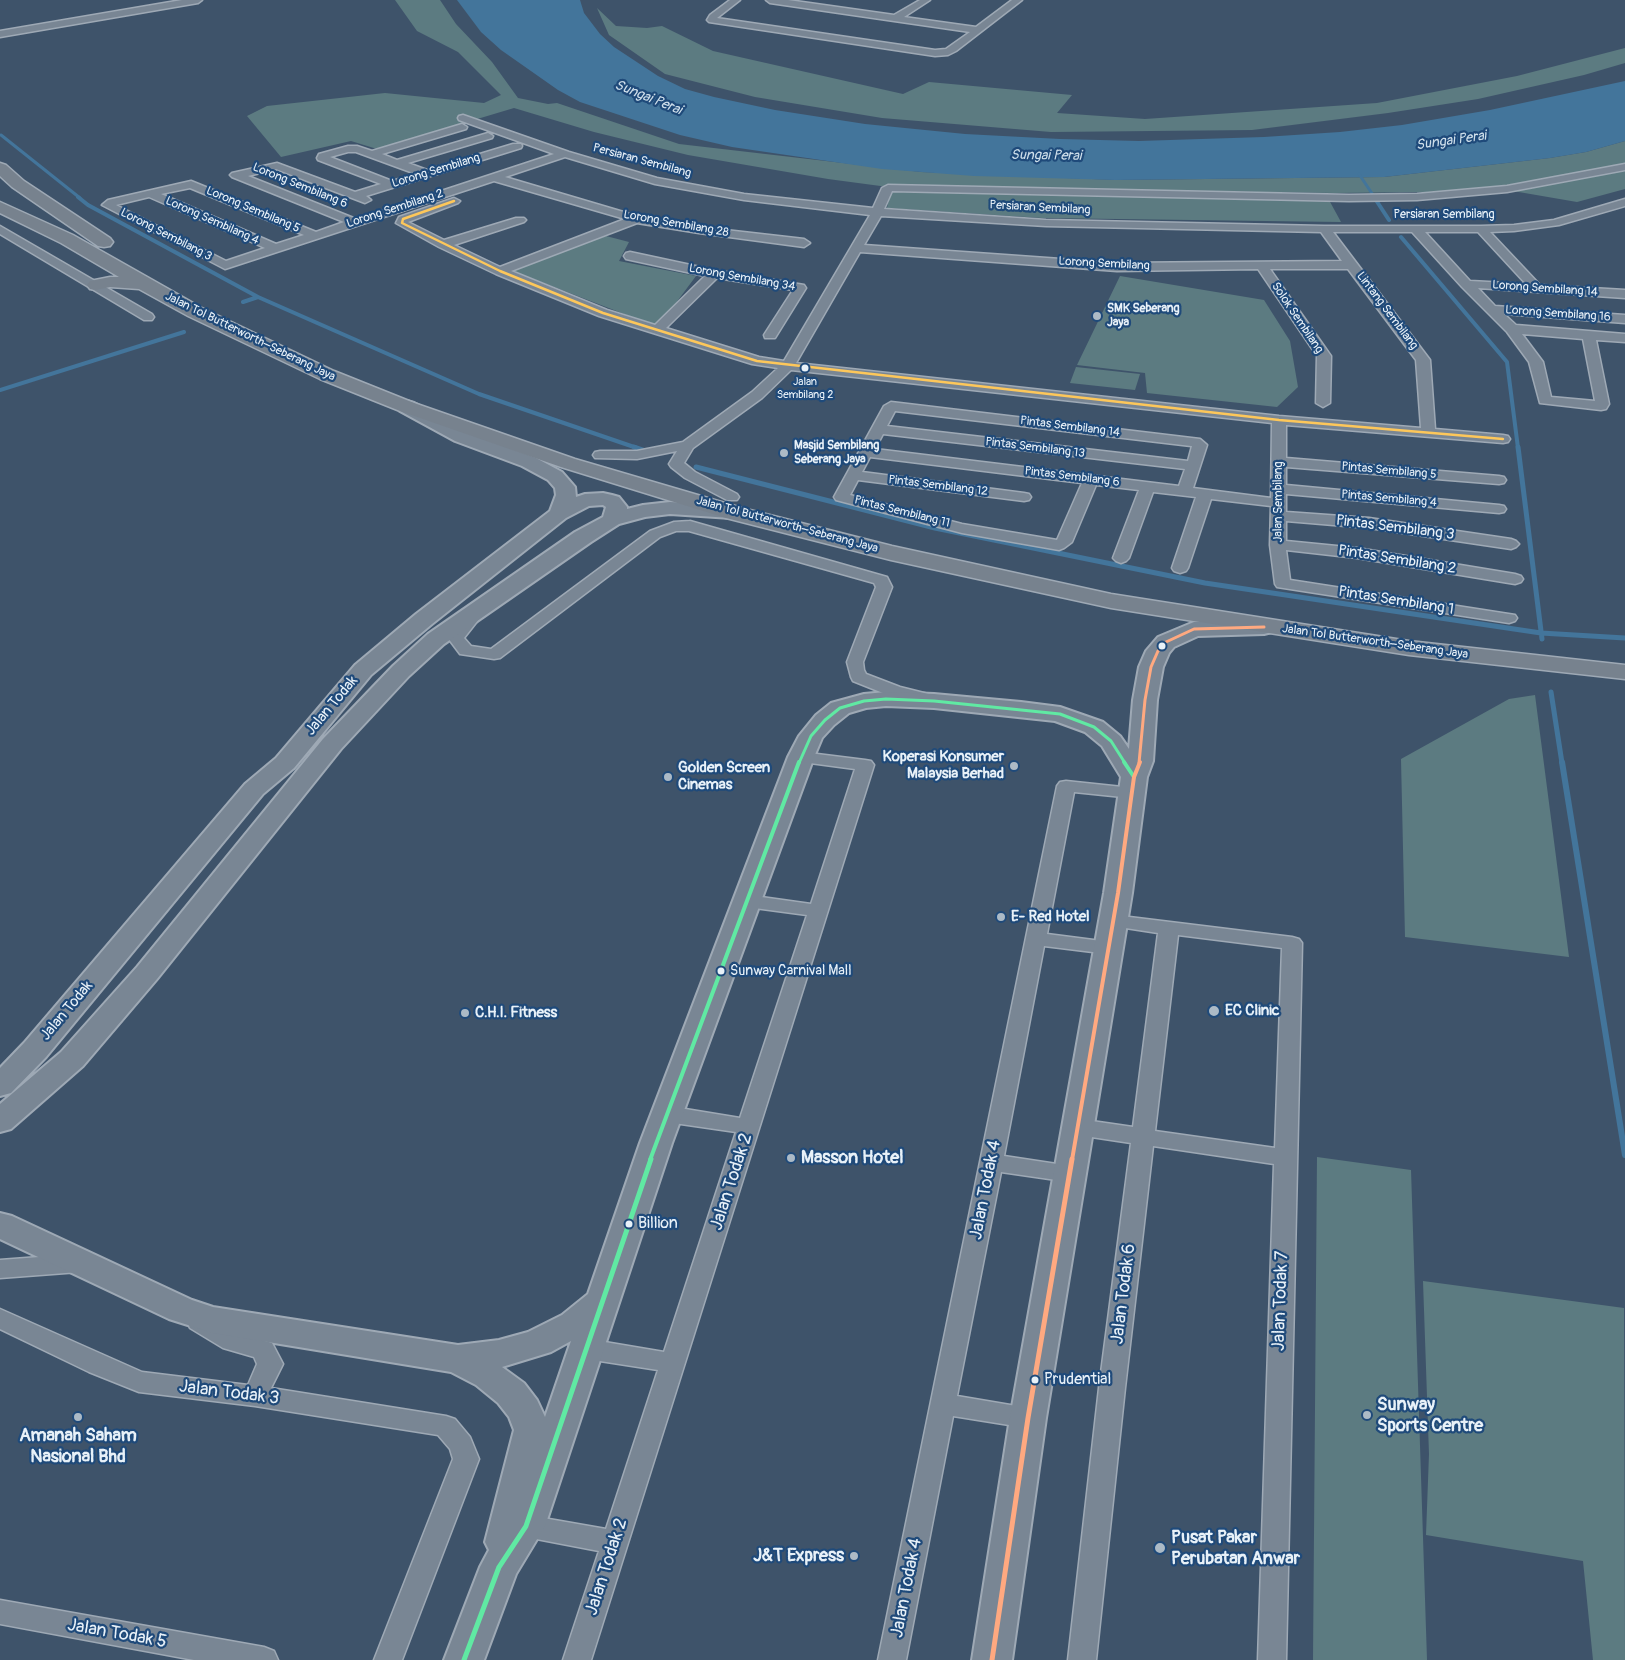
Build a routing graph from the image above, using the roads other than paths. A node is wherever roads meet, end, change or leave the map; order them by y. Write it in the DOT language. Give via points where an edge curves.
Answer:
graph roads {
  1 [pos="198,0"];
  2 [pos="736,0"];
  3 [pos="770,0"];
  4 [pos="926,0"];
  5 [pos="1018,0"];
  6 [pos="894,19"];
  7 [pos="976,30"];
  8 [pos="0,34"];
  9 [pos="462,122"];
  10 [pos="488,136"];
  11 [pos="517,146"];
  12 [pos="357,149"];
  13 [pos="372,154"];
  14 [pos="565,154"];
  15 [pos="398,163"];
  16 [pos="1625,167"];
  17 [pos="0,168"];
  18 [pos="427,174"];
  19 [pos="236,175"];
  20 [pos="492,177"];
  21 [pos="190,184"];
  22 [pos="392,185"];
  23 [pos="149,193"];
  24 [pos="0,195"];
  25 [pos="355,196"];
  26 [pos="454,201"];
  27 [pos="1625,202"];
  28 [pos="108,204"];
  29 [pos="1348,206"];
  30 [pos="0,207"];
  31 [pos="391,210"];
  32 [pos="877,212"];
  33 [pos="636,219"];
  34 [pos="520,220"];
  35 [pos="354,222"];
  36 [pos="1353,228"];
  37 [pos="1414,228"];
  38 [pos="0,229"];
  39 [pos="1324,229"];
  40 [pos="1481,229"];
  41 [pos="314,235"];
  42 [pos="104,242"];
  43 [pos="804,242"];
  44 [pos="443,244"];
  45 [pos="275,248"];
  46 [pos="856,248"];
  47 [pos="121,251"];
  48 [pos="630,256"];
  49 [pos="225,265"];
  50 [pos="1352,265"];
  51 [pos="1262,267"];
  52 [pos="500,271"];
  53 [pos="714,274"];
  54 [pos="143,284"];
  55 [pos="1466,284"];
  56 [pos="96,285"];
  57 [pos="1536,288"];
  58 [pos="1625,294"];
  59 [pos="211,300"];
  60 [pos="1491,309"];
  61 [pos="148,317"];
  62 [pos="1625,319"];
  63 [pos="658,329"];
  64 [pos="1512,329"];
  65 [pos="770,335"];
  66 [pos="1589,335"];
  67 [pos="1625,338"];
  68 [pos="788,366"];
  69 [pos="1323,403"];
  70 [pos="890,406"];
  71 [pos="407,407"];
  72 [pos="1279,420"];
  73 [pos="878,429"];
  74 [pos="1428,433"];
  75 [pos="1503,440"];
  76 [pos="688,445"];
  77 [pos="866,452"];
  78 [pos="600,455"];
  79 [pos="1279,462"];
  80 [pos="1193,466"];
  81 [pos="852,475"];
  82 [pos="1091,480"];
  83 [pos="1499,480"];
  84 [pos="1147,487"];
  85 [pos="1184,491"];
  86 [pos="1205,494"];
  87 [pos="1024,497"];
  88 [pos="1278,503"];
  89 [pos="733,505"];
  90 [pos="1498,509"];
  91 [pos="559,514"];
  92 [pos="612,520"];
  93 [pos="1006,537"];
  94 [pos="1511,544"];
  95 [pos="1278,545"];
  96 [pos="1122,558"];
  97 [pos="1180,568"];
  98 [pos="1514,580"];
  99 [pos="1283,584"];
  100 [pos="482,607"];
  101 [pos="1509,618"];
  102 [pos="1264,626"];
  103 [pos="1625,656"];
  104 [pos="1625,672"];
  105 [pos="934,701"];
  106 [pos="801,757"];
  107 [pos="285,763"];
  108 [pos="1133,785"];
  109 [pos="225,875"];
  110 [pos="747,901"];
  111 [pos="818,911"];
  112 [pos="1169,928"];
  113 [pos="1111,935"];
  114 [pos="1035,939"];
  115 [pos="35,1050"];
  116 [pos="0,1077"];
  117 [pos="0,1086"];
  118 [pos="667,1114"];
  119 [pos="0,1121"];
  120 [pos="750,1127"];
  121 [pos="1078,1127"];
  122 [pos="1145,1137"];
  123 [pos="1286,1158"];
  124 [pos="991,1162"];
  125 [pos="1070,1174"];
  126 [pos="0,1225"];
  127 [pos="79,1263"];
  128 [pos="0,1269"];
  129 [pos="603,1301"];
  130 [pos="182,1310"];
  131 [pos="0,1318"];
  132 [pos="587,1349"];
  133 [pos="458,1359"];
  134 [pos="673,1363"];
  135 [pos="255,1396"];
  136 [pos="943,1404"];
  137 [pos="1028,1418"];
  138 [pos="461,1444"];
  139 [pos="526,1526"];
  140 [pos="615,1542"];
  141 [pos="499,1567"];
  142 [pos="0,1612"];
  143 [pos="264,1660"];
  144 [pos="388,1660"];
  145 [pos="464,1660"];
  146 [pos="578,1660"];
  147 [pos="892,1660"];
  148 [pos="992,1660"];
  149 [pos="1082,1660"];
  150 [pos="1272,1660"];
  1 -- 8 [label="street"];
  2 -- 7 [label="street" via="712,20 936,54 948,52"];
  3 -- 6 [label="street"];
  4 -- 6 [label="street"];
  5 -- 7 [label="street"];
  6 -- 7 [label="street"];
  9 -- 13 [label="street"];
  9 -- 14 [label="street, Persiaran Sembilang"];
  10 -- 15 [label="street, Lorong Sembilang"];
  11 -- 18 [label="street, Lorong Sembilang"];
  12 -- 13 [label="street"];
  12 -- 22 [label="street" via="322,158"];
  13 -- 15 [label="street"];
  14 -- 20 [label="street, Lorong Sembilang 2"];
  14 -- 32 [label="street, Persiaran Sembilang" via="686,188"];
  15 -- 18 [label="street"];
  16 -- 29 [label="street" via="1507,189"];
  17 -- 42 [label="highway" via="18,184"];
  18 -- 22 [label="street, Lorong Sembilang"];
  19 -- 25 [label="street" via="277,166"];
  19 -- 35 [label="street, Lorong Sembilang 6"];
  20 -- 31 [label="street, Lorong Sembilang 2"];
  20 -- 33 [label="street, Lorong Sembilang 28"];
  21 -- 23 [label="street"];
  21 -- 41 [label="street, Lorong Sembilang 5"];
  22 -- 25 [label="street, Lorong Sembilang"];
  23 -- 28 [label="street"];
  23 -- 45 [label="street, Lorong Sembilang 4"];
  24 -- 42 [label="highway"];
  25 -- 31 [label="street"];
  26 -- 44 [label="street" via="402,221"];
  27 -- 40 [label="street, Persiaran Sembilang" via="1556,223"];
  28 -- 49 [label="street, Lorong Sembilang 3"];
  29 -- 32 [label="street" via="888,188"];
  29 -- 36 [label="street"];
  30 -- 54 [label="highway, Jalan Tol Butterworth–Seberang Jaya" via="67,239"];
  31 -- 35 [label="street, Lorong Sembilang 2"];
  32 -- 39 [label="street, Persiaran Sembilang" via="1046,223"];
  32 -- 46 [label="street"];
  33 -- 43 [label="street, Lorong Sembilang 28"];
  33 -- 52 [label="street"];
  34 -- 44 [label="street"];
  35 -- 41 [label="street, Lorong Sembilang 2"];
  36 -- 37 [label="street, Persiaran Sembilang"];
  36 -- 39 [label="street, Persiaran Sembilang"];
  37 -- 40 [label="street, Persiaran Sembilang"];
  37 -- 55 [label="street"];
  38 -- 56 [label="street"];
  39 -- 50 [label="street, Lintang Sembilang"];
  40 -- 57 [label="street"];
  41 -- 45 [label="street, Lorong Sembilang 2"];
  42 -- 47 [label="highway"];
  44 -- 52 [label="street"];
  45 -- 49 [label="street, Lorong Sembilang 2"];
  46 -- 51 [label="street, Lorong Sembilang" via="1117,267"];
  46 -- 68 [label="street"];
  48 -- 53 [label="street, Lorong Sembilang 34"];
  50 -- 51 [label="street, Lorong Sembilang"];
  50 -- 74 [label="street, Lintang Sembilang" via="1424,360"];
  51 -- 69 [label="street, Solok Sembilang" via="1324,356"];
  52 -- 63 [label="street" via="603,313"];
  53 -- 63 [label="street"];
  53 -- 65 [label="street, Lorong Sembilang 34" via="800,288"];
  54 -- 56 [label="highway" via="110,282"];
  54 -- 71 [label="highway, Jalan Tol Butterworth–Seberang Jaya" via="262,345"];
  55 -- 57 [label="street, Lorong Sembilang 14"];
  55 -- 60 [label="street"];
  56 -- 61 [label="street"];
  57 -- 58 [label="street, Lorong Sembilang 14"];
  59 -- 78 [label="highway, Jalan Tol Butterworth–Seberang Jaya" via="289,342 369,376 489,420"];
  60 -- 62 [label="street, Lorong Sembilang 16"];
  60 -- 64 [label="street"];
  63 -- 68 [label="street" via="757,361"];
  64 -- 66 [label="street"];
  64 -- 66 [label="street" via="1536,362 1545,400 1601,406"];
  66 -- 67 [label="street"];
  68 -- 72 [label="street"];
  68 -- 76 [label="street" via="757,395"];
  70 -- 73 [label="street, Pintas Sembilang 11"];
  70 -- 80 [label="street, Pintas Sembilang 14" via="1195,442 1200,445"];
  71 -- 89 [label="highway, Jalan Tol Butterworth–Seberang Jaya" via="568,463"];
  71 -- 91 [label="main road" via="462,438 529,462 555,476 565,487 566,495"];
  72 -- 74 [label="street"];
  72 -- 79 [label="street, Jalan Sembilang"];
  73 -- 77 [label="street, Pintas Sembilang 11"];
  73 -- 80 [label="street, Pintas Sembilang 13"];
  74 -- 75 [label="street"];
  76 -- 78 [label="street" via="637,455"];
  76 -- 89 [label="street" via="676,464"];
  77 -- 81 [label="street, Pintas Sembilang 11"];
  77 -- 82 [label="street, Pintas Sembilang 6"];
  78 -- 89 [label="highway, Jalan Tol Butterworth–Seberang Jaya"];
  79 -- 83 [label="street, Pintas Sembilang 5"];
  79 -- 88 [label="street, Jalan Sembilang"];
  80 -- 85 [label="street, Pintas Sembilang 14"];
  81 -- 87 [label="street, Pintas Sembilang 12"];
  81 -- 93 [label="street, Pintas Sembilang 11" via="841,497"];
  82 -- 84 [label="street, Pintas Sembilang 6"];
  82 -- 93 [label="street" via="1064,542 1059,545"];
  84 -- 85 [label="street, Pintas Sembilang 6"];
  84 -- 96 [label="street"];
  85 -- 86 [label="street, Pintas Sembilang 6"];
  86 -- 88 [label="street, Pintas Sembilang 6"];
  86 -- 97 [label="street"];
  88 -- 90 [label="street, Pintas Sembilang 4"];
  88 -- 94 [label="street, Pintas Sembilang 3" via="1368,523"];
  88 -- 95 [label="street, Jalan Sembilang"];
  89 -- 92 [label="main road, Jalan Todak" via="670,508"];
  89 -- 102 [label="highway, Jalan Tol Butterworth–Seberang Jaya" via="891,552 1101,599"];
  89 -- 103 [label="highway, Jalan Tol Butterworth–Seberang Jaya" via="1103,583 1344,623"];
  91 -- 92 [label="main road, Jalan Todak" via="585,500 603,499 618,507"];
  91 -- 107 [label="main road, Jalan Todak" via="362,670"];
  92 -- 100 [label="main road, Jalan Todak"];
  95 -- 98 [label="street, Pintas Sembilang 2" via="1358,552"];
  95 -- 99 [label="street, Jalan Sembilang"];
  99 -- 101 [label="street, Pintas Sembilang 1"];
  100 -- 105 [label="street" via="459,630 456,638 466,650 494,654 655,534 674,527 690,526 881,580 884,588 855,662 856,670 868,681"];
  100 -- 109 [label="main road, Jalan Todak" via="436,639 376,696 332,744"];
  102 -- 104 [label="highway, Jalan Tol Butterworth–Seberang Jaya" via="1409,648"];
  102 -- 108 [label="main road" via="1194,629 1166,642 1158,651 1151,667 1140,761"];
  105 -- 106 [label="main road" via="864,701 840,708 811,736"];
  105 -- 108 [label="main road" via="1074,718 1111,740"];
  106 -- 110 [label="main road"];
  106 -- 111 [label="street, Jalan Todak 2" via="865,765"];
  107 -- 109 [label="main road" via="218,857 218,873"];
  107 -- 115 [label="main road, Jalan Todak" via="254,789"];
  108 -- 113 [label="main road"];
  108 -- 114 [label="street, Jalan Todak 4" via="1066,786"];
  109 -- 119 [label="main road, Jalan Todak" via="147,974 72,1059"];
  110 -- 111 [label="street"];
  110 -- 118 [label="main road"];
  111 -- 120 [label="street, Jalan Todak 2"];
  112 -- 113 [label="street"];
  112 -- 122 [label="street, Jalan Todak 6"];
  112 -- 123 [label="street, Jalan Todak 7" via="1292,943"];
  113 -- 114 [label="street"];
  113 -- 121 [label="main road"];
  114 -- 124 [label="street, Jalan Todak 4"];
  115 -- 116 [label="street"];
  115 -- 117 [label="main road, Jalan Todak"];
  118 -- 120 [label="street"];
  118 -- 129 [label="main road"];
  120 -- 134 [label="street, Jalan Todak 2"];
  121 -- 122 [label="street"];
  121 -- 125 [label="main road"];
  122 -- 123 [label="street"];
  122 -- 149 [label="street, Jalan Todak 6" via="1112,1388"];
  123 -- 150 [label="street, Jalan Todak 7"];
  124 -- 125 [label="street"];
  124 -- 136 [label="street, Jalan Todak 4"];
  125 -- 137 [label="main road"];
  126 -- 127 [label="main road"];
  127 -- 128 [label="street"];
  127 -- 130 [label="main road"];
  129 -- 132 [label="main road"];
  129 -- 133 [label="main road" via="574,1324 539,1342 499,1354"];
  130 -- 133 [label="main road" via="213,1320"];
  130 -- 135 [label="street" via="232,1341 263,1350 270,1364"];
  131 -- 135 [label="street, Jalan Todak 3" via="139,1382"];
  132 -- 134 [label="street"];
  132 -- 139 [label="main road"];
  133 -- 141 [label="main road" via="488,1375 510,1393 524,1410 532,1430"];
  134 -- 140 [label="street, Jalan Todak 2"];
  135 -- 138 [label="street, Jalan Todak 3" via="446,1426"];
  136 -- 137 [label="street"];
  136 -- 147 [label="street, Jalan Todak 4"];
  137 -- 148 [label="main road"];
  138 -- 144 [label="street" via="466,1459"];
  139 -- 140 [label="street"];
  139 -- 141 [label="main road"];
  140 -- 146 [label="street, Jalan Todak 2"];
  141 -- 145 [label="main road"];
  142 -- 143 [label="street, Jalan Todak 5"];
}
